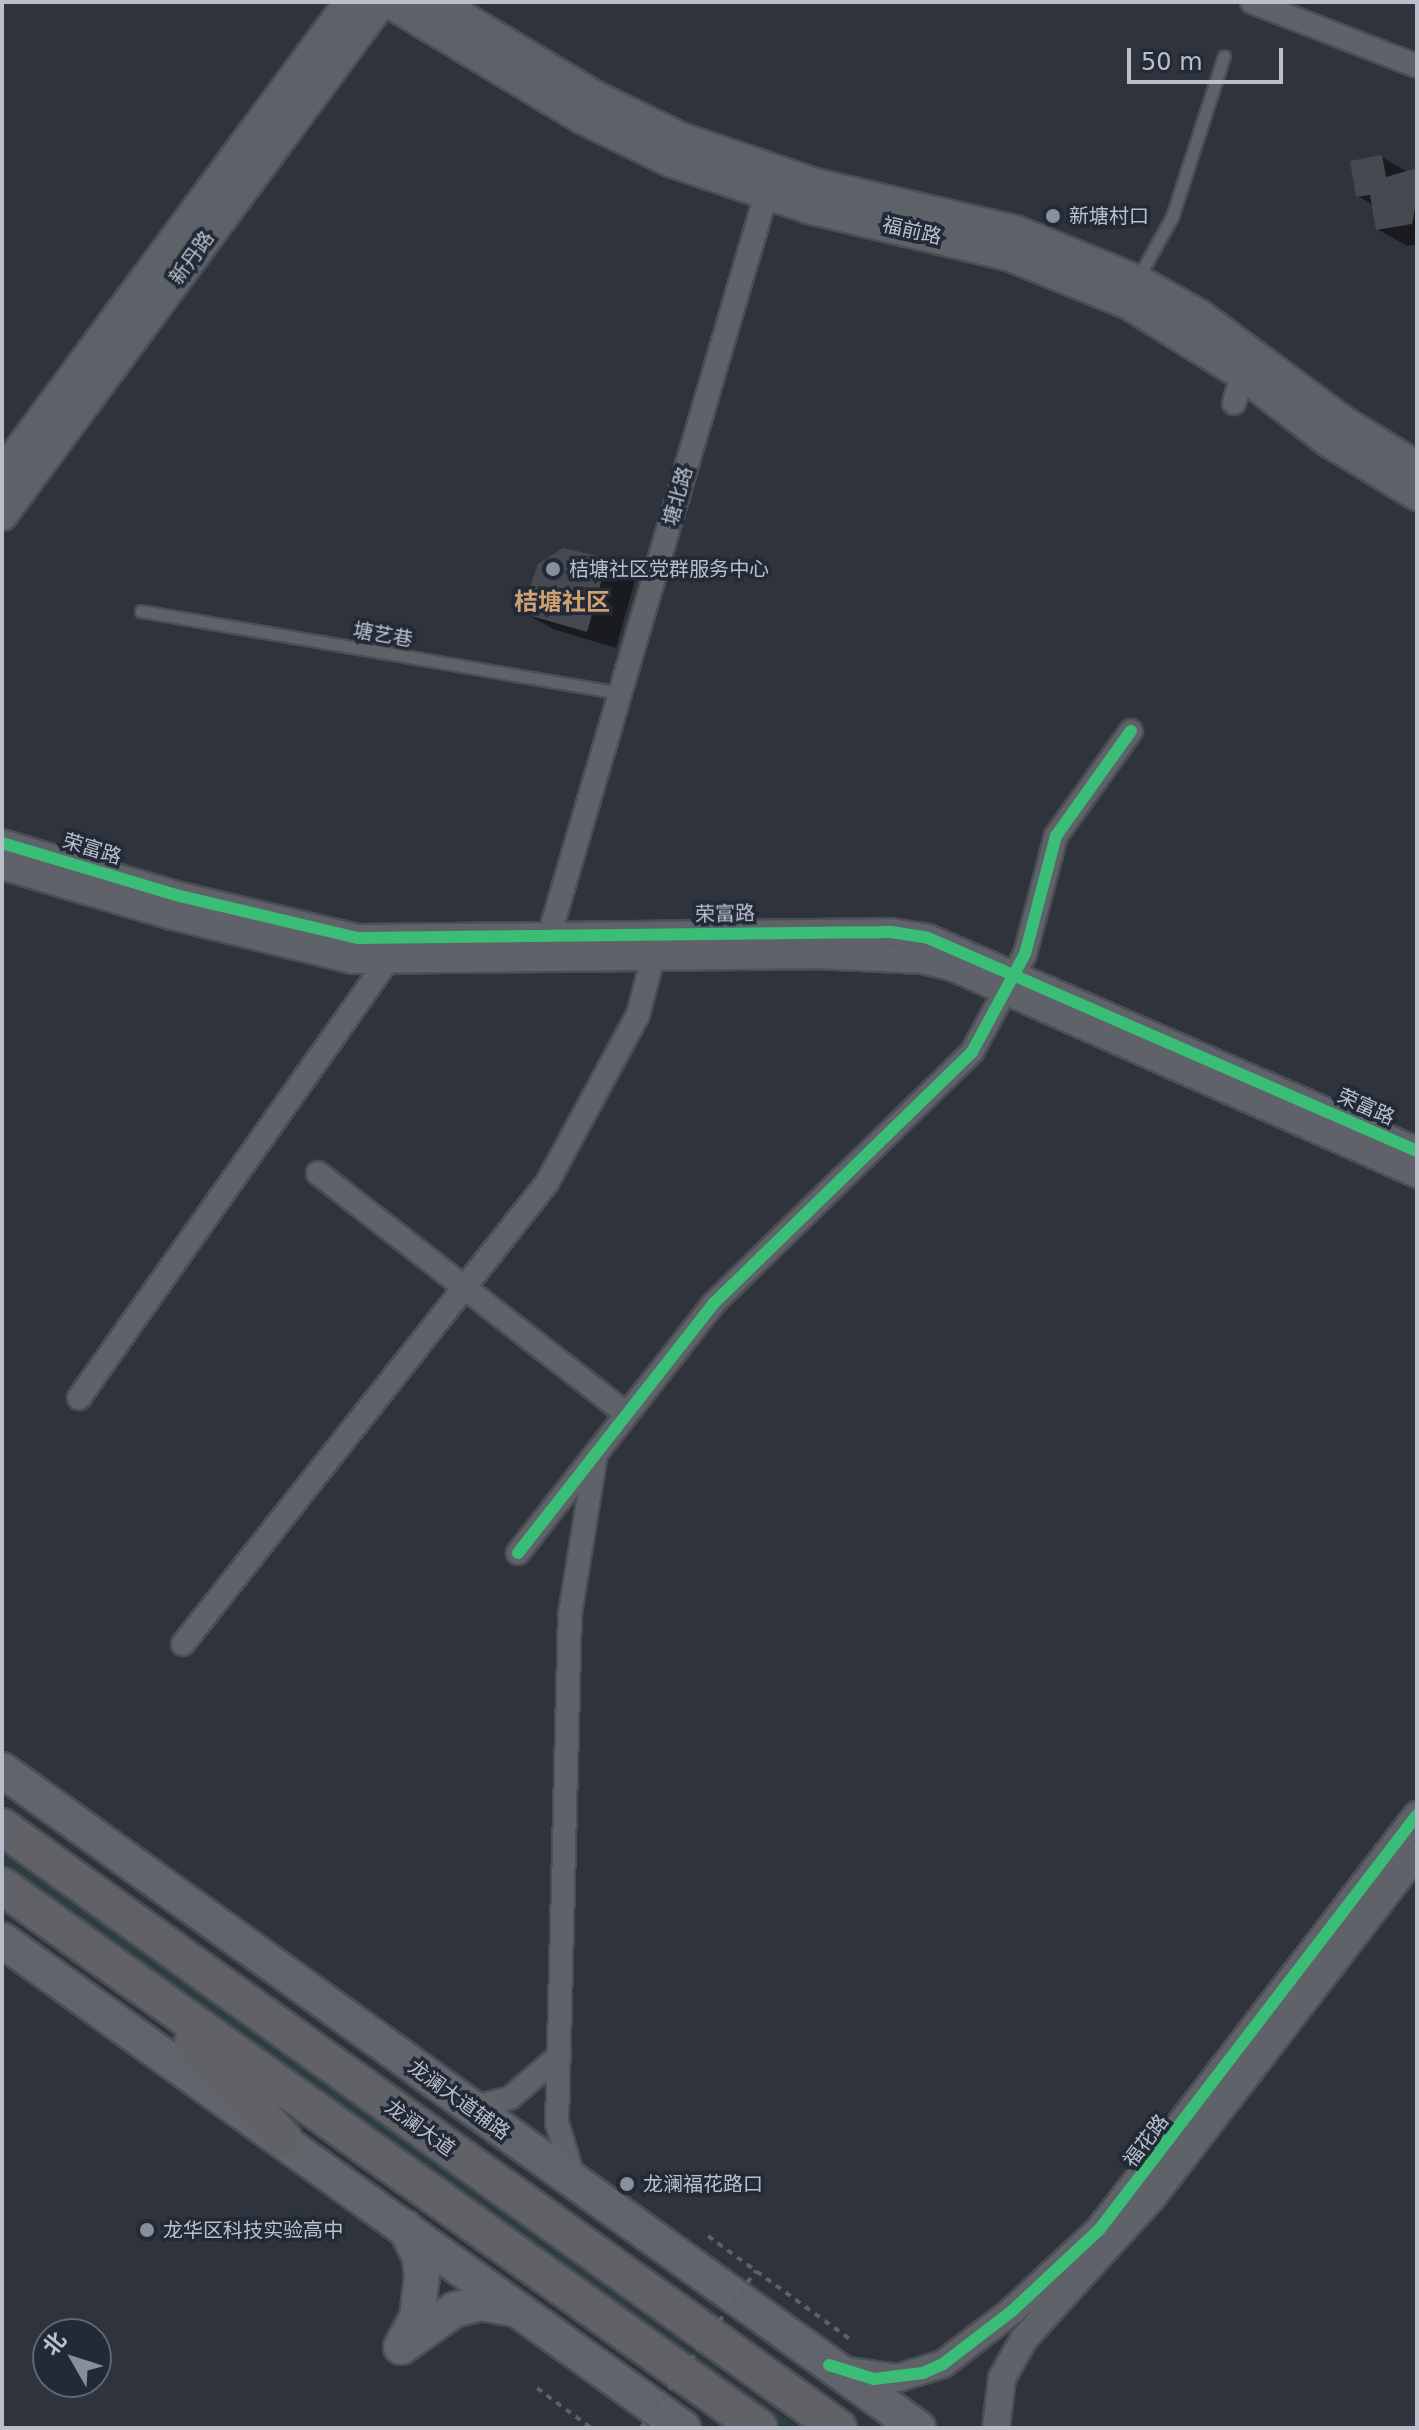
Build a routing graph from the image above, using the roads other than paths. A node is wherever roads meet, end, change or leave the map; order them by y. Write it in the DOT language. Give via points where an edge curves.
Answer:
graph roads {
  1 [pos="350,2"];
  2 [pos="381,2"];
  3 [pos="389,2"];
  4 [pos="437,2"];
  5 [pos="1252,2"];
  6 [pos="1224,56"];
  7 [pos="1417,66"];
  8 [pos="769,184"];
  9 [pos="1137,280"];
  10 [pos="1242,376"];
  11 [pos="1417,467"];
  12 [pos="2,474"];
  13 [pos="1417,495"];
  14 [pos="2,515"];
  15 [pos="141,611"];
  16 [pos="620,693"];
  17 [pos="1131,731"];
  18 [pos="2,843"];
  19 [pos="2,866"];
  20 [pos="546,948"];
  21 [pos="653,957"];
  22 [pos="387,961"];
  23 [pos="1011,982"];
  24 [pos="1417,1151"];
  25 [pos="318,1173"];
  26 [pos="1417,1174"];
  27 [pos="465,1288"];
  28 [pos="79,1398"];
  29 [pos="626,1414"];
  30 [pos="597,1450"];
  31 [pos="518,1553"];
  32 [pos="183,1644"];
  33 [pos="2,1770"];
  34 [pos="1417,1815"];
  35 [pos="2,1827"];
  36 [pos="1417,1854"];
  37 [pos="2,1886"];
  38 [pos="2,1940"];
  39 [pos="141,1985"];
  40 [pos="559,2056"];
  41 [pos="471,2108"];
  42 [pos="283,2138"];
  43 [pos="576,2184"];
  44 [pos="404,2226"];
  45 [pos="517,2310"];
  46 [pos="840,2352"];
  47 [pos="683,2428"];
  48 [pos="759,2428"];
  49 [pos="838,2428"];
  50 [pos="918,2428"];
  51 [pos="996,2428"];
  1 -- 12 [label="main road, 新丹路"];
  2 -- 14 [label="main road, 新丹路"];
  3 -- 8 [label="main road, 福前路" via="603,130 670,161"];
  4 -- 8 [label="main road, 福前路" via="636,118"];
  5 -- 7 [label="street"];
  6 -- 9 [label="lane" via="1172,217"];
  8 -- 9 [label="main road, 福前路" via="1015,231"];
  8 -- 10 [label="main road, 福前路" via="1069,277 1186,336"];
  8 -- 16 [label="street, 塘北路"];
  9 -- 10 [label="main road, 福前路"];
  10 -- 11 [label="main road, 福前路" via="1342,421"];
  10 -- 13 [label="main road, 福前路" via="1328,441"];
  15 -- 16 [label="lane, 塘艺巷"];
  16 -- 20 [label="street, 塘北路"];
  17 -- 23 [label="street" via="1056,836 1030,939"];
  18 -- 20 [label="street, 荣富路" via="180,896 345,936"];
  19 -- 22 [label="street, 荣富路" via="316,954"];
  20 -- 21 [label="street, 荣富路"];
  20 -- 22 [label="street, 荣富路"];
  20 -- 23 [label="street, 荣富路" via="891,932 960,948"];
  21 -- 23 [label="street, 荣富路" via="894,956"];
  21 -- 27 [label="street" via="638,1015 561,1162"];
  22 -- 28 [label="street"];
  23 -- 24 [label="street, 荣富路"];
  23 -- 26 [label="street, 荣富路"];
  23 -- 29 [label="street" via="955,1073 713,1304"];
  25 -- 27 [label="street"];
  27 -- 29 [label="street"];
  27 -- 32 [label="street"];
  29 -- 30 [label="street"];
  30 -- 31 [label="street"];
  30 -- 40 [label="street" via="570,1614"];
  33 -- 41 [label="main road, 龙澜大道辅路"];
  34 -- 46 [label="street, 福花路" via="1099,2230 1012,2311 943,2364 923,2373 874,2379"];
  35 -- 49 [label="highway, 龙澜大道"];
  36 -- 51 [label="street, 福花路" via="1152,2198 1024,2339 1002,2378"];
  37 -- 39 [label="highway"];
  38 -- 42 [label="main road"];
  39 -- 42 [label="highway"];
  39 -- 48 [label="highway"];
  40 -- 41 [label="street" via="510,2098"];
  40 -- 43 [label="street" via="557,2123"];
  41 -- 43 [label="main road, 龙澜大道辅路"];
  42 -- 44 [label="main road"];
  43 -- 46 [label="main road, 龙澜大道辅路"];
  44 -- 45 [label="main road"];
  44 -- 45 [label="main road" via="419,2255 422,2276 417,2318 401,2347 454,2310 480,2303"];
  45 -- 47 [label="main road"];
  46 -- 50 [label="main road, 龙澜大道辅路"];
}
